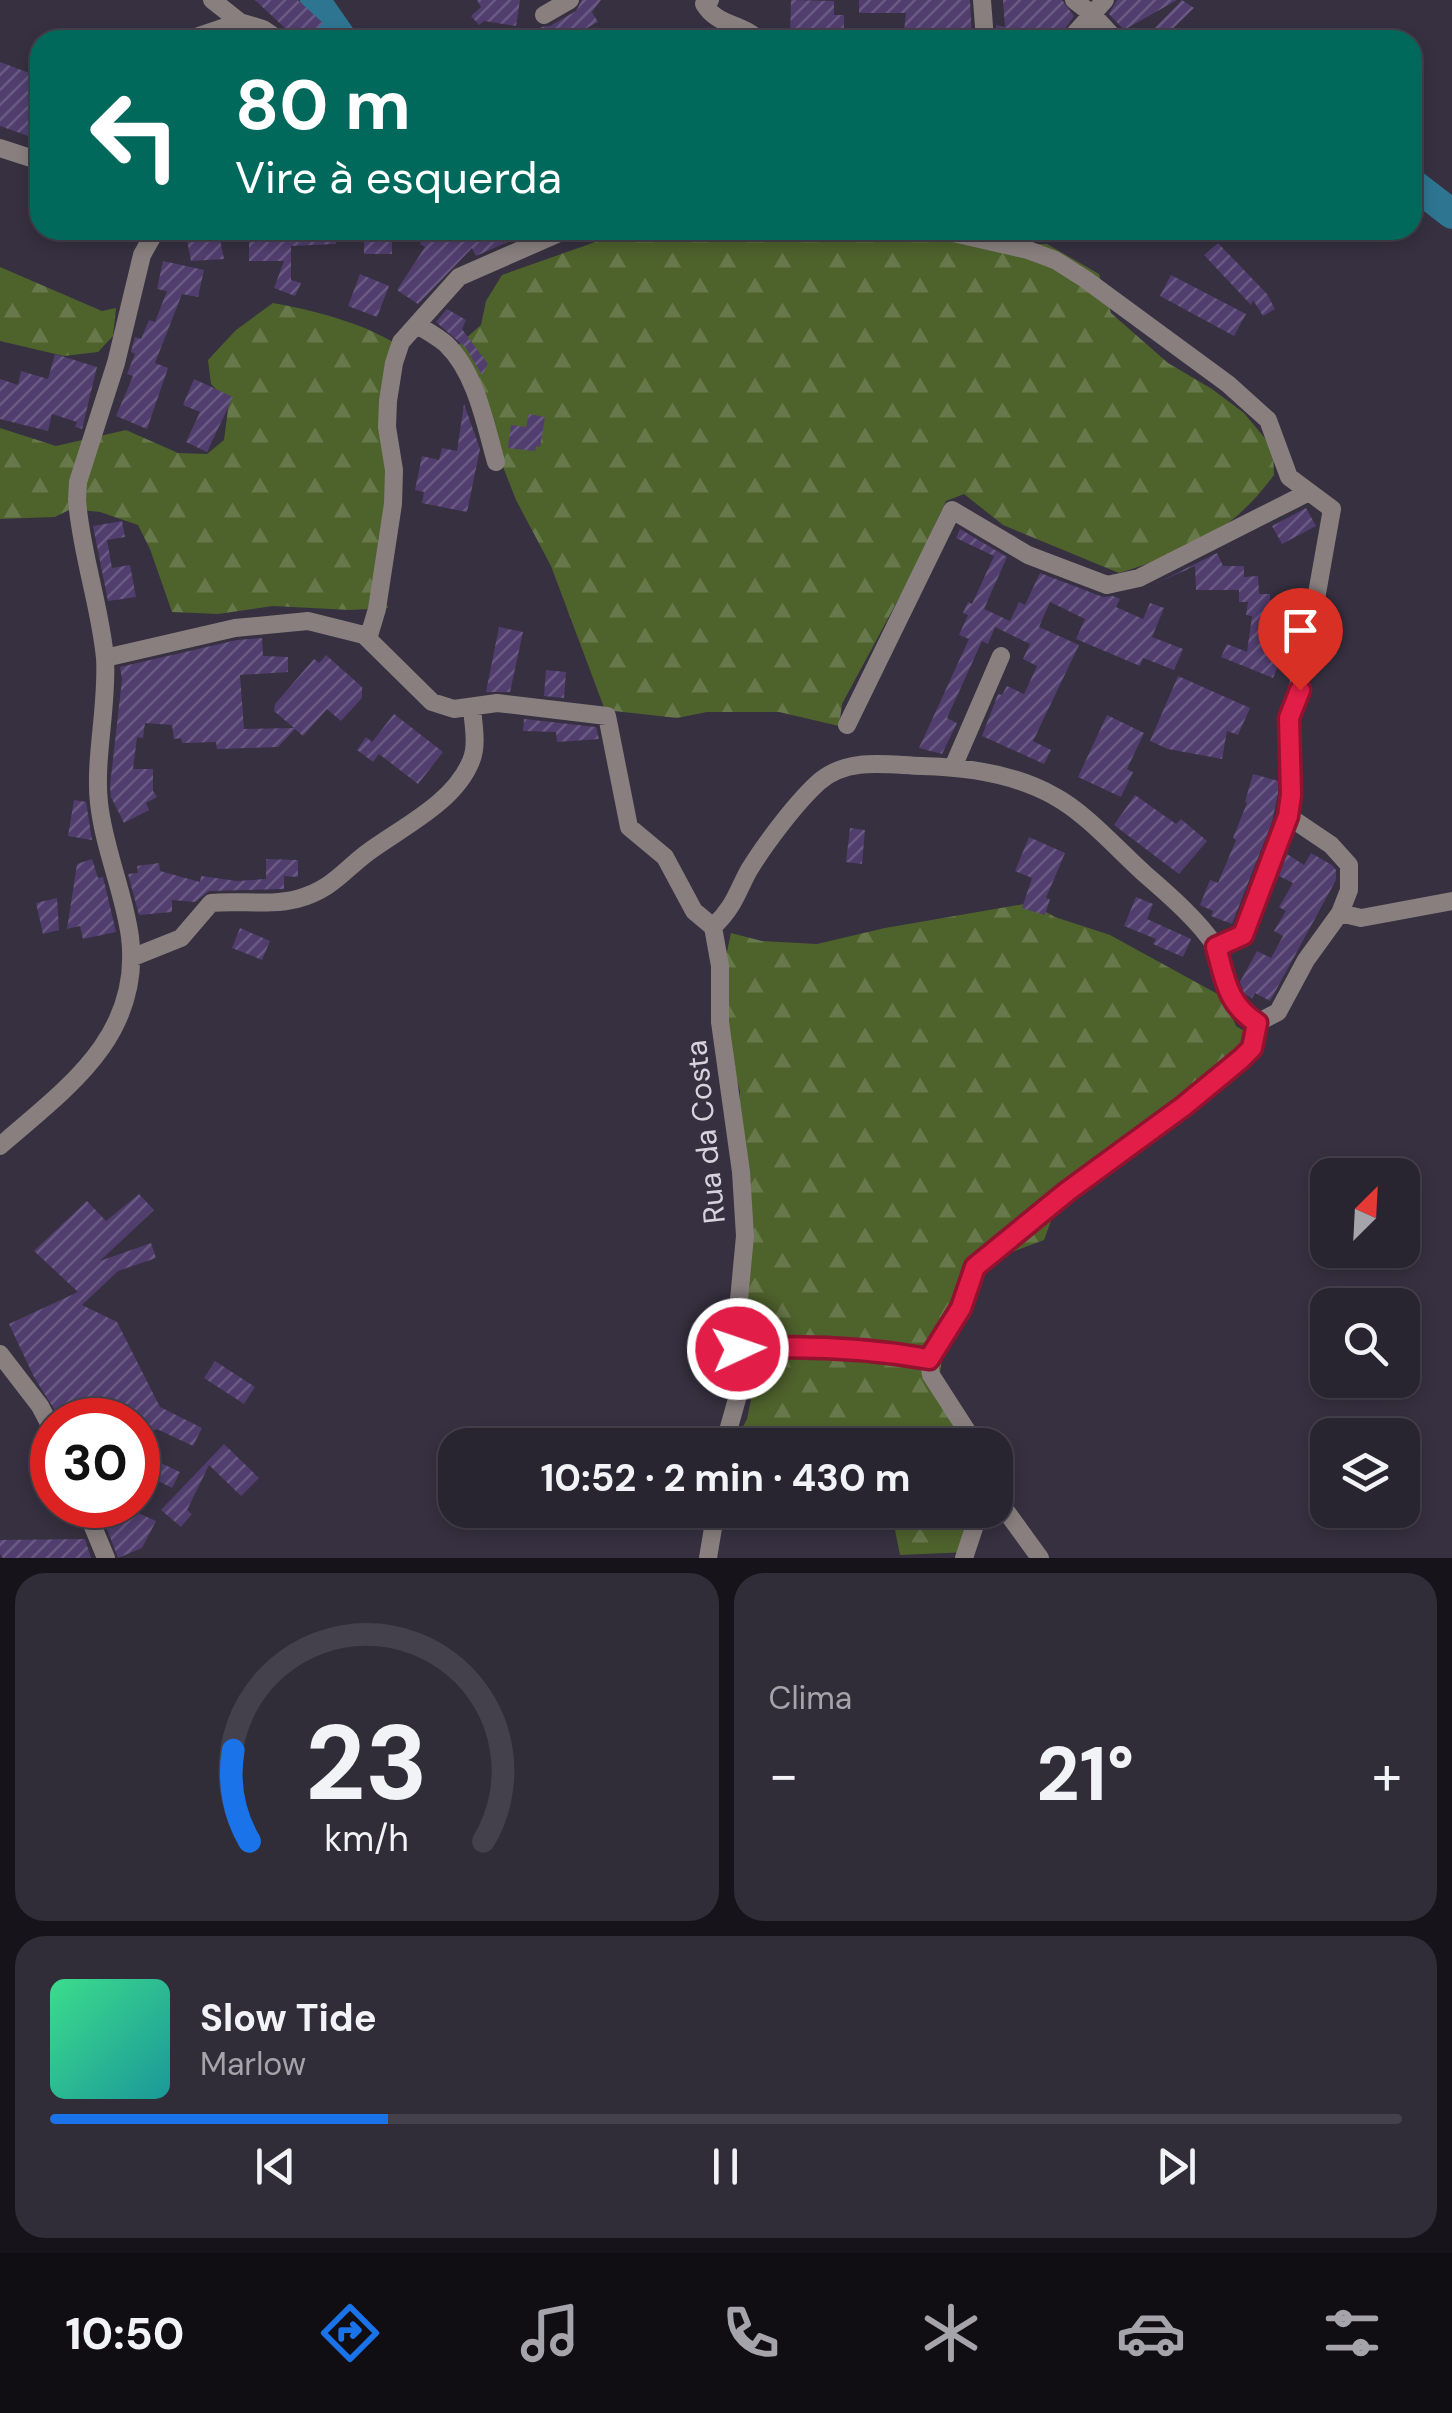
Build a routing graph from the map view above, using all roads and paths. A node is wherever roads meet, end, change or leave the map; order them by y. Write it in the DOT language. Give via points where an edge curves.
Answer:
graph roads {
  1 [pos="212,0"];
  2 [pos="570,0"];
  3 [pos="710,0"];
  4 [pos="982,0"];
  5 [pos="1074,0"];
  6 [pos="1099,8"];
  7 [pos="544,15"];
  8 [pos="240,22"];
  9 [pos="216,30"];
  10 [pos="264,30"];
  11 [pos="744,30"];
  12 [pos="984,30"];
  13 [pos="1078,30"];
  14 [pos="0,148"];
  15 [pos="30,158"];
  16 [pos="150,240"];
  17 [pos="543,240"];
  18 [pos="984,240"];
  19 [pos="419,326"];
  20 [pos="496,462"];
  21 [pos="1309,492"];
  22 [pos="368,639"];
  23 [pos="1001,656"];
  24 [pos="105,658"];
  25 [pos="472,707"];
  26 [pos="847,725"];
  27 [pos="953,767"];
  28 [pos="1288,816"];
  29 [pos="1452,901"];
  30 [pos="1340,914"];
  31 [pos="713,927"];
  32 [pos="1216,947"];
  33 [pos="131,958"];
  34 [pos="1257,1023"];
  35 [pos="0,1146"];
  36 [pos="738,1349"];
  37 [pos="0,1354"];
  38 [pos="929,1359"];
  39 [pos="34,1398"];
  40 [pos="729,1428"];
  41 [pos="965,1428"];
  42 [pos="1013,1521"];
  43 [pos="94,1528"];
  44 [pos="713,1528"];
  45 [pos="974,1528"];
  46 [pos="106,1558"];
  47 [pos="708,1558"];
  48 [pos="964,1558"];
  49 [pos="1040,1558"];
  1 -- 8 [label="street"];
  2 -- 7 [label="street"];
  3 -- 11 [label="street" via="704,4 712,17"];
  4 -- 12 [label="street"];
  5 -- 6 [label="street"];
  6 -- 13 [label="street"];
  8 -- 9 [label="street"];
  8 -- 10 [label="street"];
  14 -- 15 [label="street"];
  16 -- 24 [label="street" via="78,482"];
  17 -- 19 [label="street" via="459,277"];
  18 -- 21 [label="street" via="1055,260 1228,384 1268,420 1289,476"];
  19 -- 20 [label="street" via="446,344 462,367"];
  19 -- 22 [label="street" via="402,342 394,363 386,427 393,504"];
  21 -- 26 [label="street" via="1139,578 1107,585 1028,554 952,510"];
  21 -- 28 [label="street" via="1332,509 1306,661 1289,718"];
  22 -- 24 [label="street" via="308,621 235,628"];
  22 -- 25 [label="street" via="432,702"];
  23 -- 27 [label="street"];
  24 -- 33 [label="street" via="98,800"];
  25 -- 31 [label="street" via="606,716 629,827 664,857 694,911"];
  25 -- 33 [label="street" via="472,760 456,785 346,874 298,899 211,903 181,938"];
  27 -- 31 [label="street" via="846,766 819,782"];
  27 -- 32 [label="street" via="1018,780 1056,796"];
  28 -- 30 [label="street" via="1349,866"];
  28 -- 32 [label="street" via="1243,935"];
  29 -- 30 [label="street" via="1360,918"];
  30 -- 34 [label="street" via="1278,1012"];
  31 -- 36 [label="street, Rua da Costa" via="742,1188"];
  32 -- 34 [label="street" via="1230,996"];
  33 -- 35 [label="street" via="124,1010 94,1060"];
  34 -- 38 [label="street" via="1252,1048 1241,1059 975,1267 961,1308"];
  36 -- 38 [label="street" via="877,1350"];
  36 -- 40 [label="street, Rua da Costa" via="748,1360"];
  37 -- 39 [label="street"];
  38 -- 41 [label="street" via="931,1375"];
  42 -- 49 [label="street"];
  43 -- 46 [label="street"];
  44 -- 47 [label="street"];
  45 -- 48 [label="street"];
}
